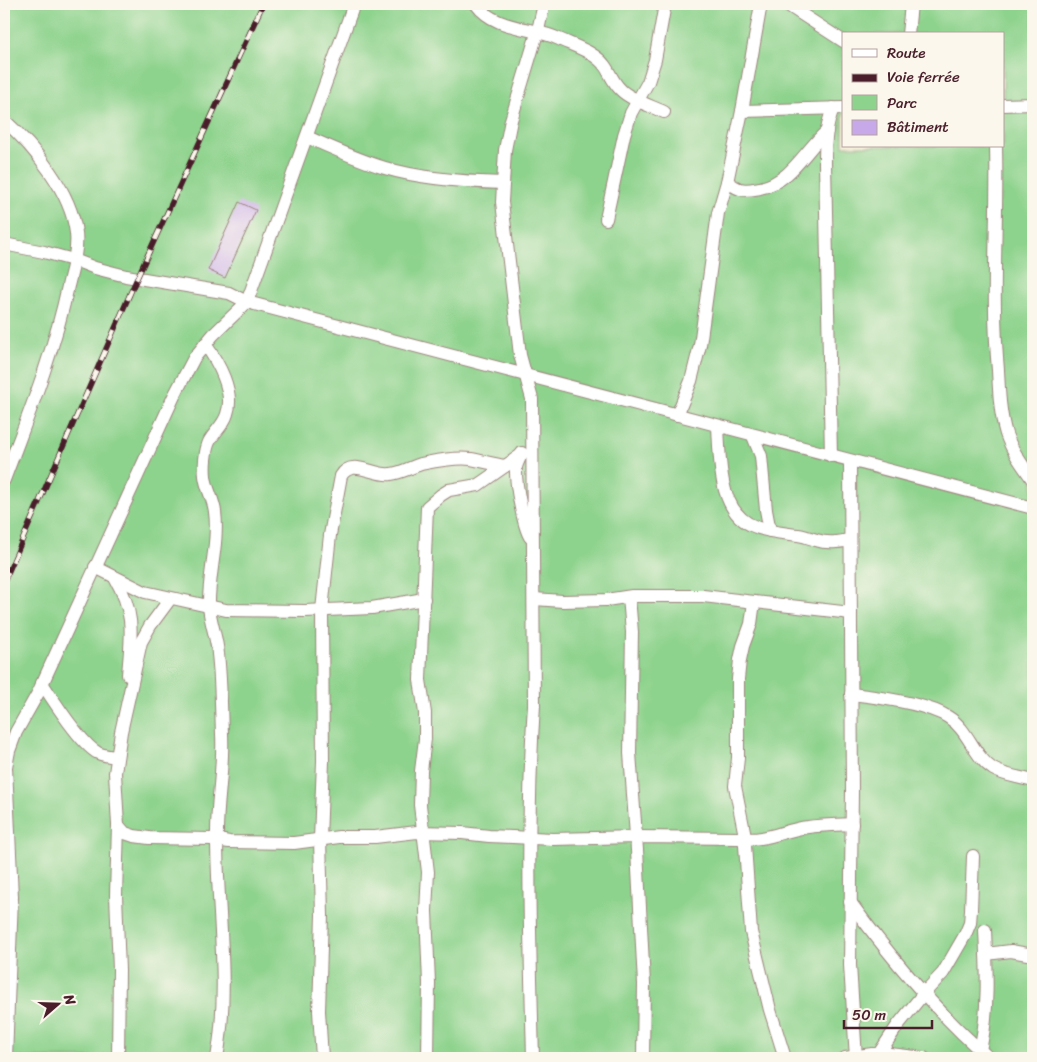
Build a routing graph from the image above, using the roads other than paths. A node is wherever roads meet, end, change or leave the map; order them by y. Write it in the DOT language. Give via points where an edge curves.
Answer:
graph roads {
  1 [pos="354,4"];
  2 [pos="476,4"];
  3 [pos="544,4"];
  4 [pos="665,4"];
  5 [pos="761,4"];
  6 [pos="786,4"];
  7 [pos="910,4"];
  8 [pos="538,32"];
  9 [pos="908,32"];
  10 [pos="842,40"];
  11 [pos="637,99"];
  12 [pos="1033,104"];
  13 [pos="1004,105"];
  14 [pos="838,108"];
  15 [pos="742,111"];
  16 [pos="664,112"];
  17 [pos="4,120"];
  18 [pos="827,131"];
  19 [pos="306,137"];
  20 [pos="996,148"];
  21 [pos="727,182"];
  22 [pos="503,183"];
  23 [pos="606,219"];
  24 [pos="4,244"];
  25 [pos="74,260"];
  26 [pos="247,302"];
  27 [pos="205,344"];
  28 [pos="526,376"];
  29 [pos="677,415"];
  30 [pos="718,426"];
  31 [pos="753,436"];
  32 [pos="532,441"];
  33 [pos="521,455"];
  34 [pos="830,456"];
  35 [pos="850,461"];
  36 [pos="505,466"];
  37 [pos="4,480"];
  38 [pos="1033,480"];
  39 [pos="1033,508"];
  40 [pos="770,531"];
  41 [pos="850,540"];
  42 [pos="533,543"];
  43 [pos="96,567"];
  44 [pos="116,578"];
  45 [pos="628,597"];
  46 [pos="170,599"];
  47 [pos="424,599"];
  48 [pos="534,599"];
  49 [pos="754,602"];
  50 [pos="209,608"];
  51 [pos="322,610"];
  52 [pos="851,613"];
  53 [pos="42,683"];
  54 [pos="852,694"];
  55 [pos="129,698"];
  56 [pos="117,757"];
  57 [pos="1033,781"];
  58 [pos="852,824"];
  59 [pos="118,825"];
  60 [pos="423,832"];
  61 [pos="636,837"];
  62 [pos="529,838"];
  63 [pos="745,839"];
  64 [pos="216,840"];
  65 [pos="320,840"];
  66 [pos="973,856"];
  67 [pos="850,902"];
  68 [pos="985,930"];
  69 [pos="986,954"];
  70 [pos="1033,955"];
  71 [pos="924,993"];
  72 [pos="985,1054"];
  73 [pos="877,1056"];
  74 [pos="899,1057"];
  75 [pos="6,1058"];
  76 [pos="118,1058"];
  77 [pos="217,1058"];
  78 [pos="322,1058"];
  79 [pos="428,1058"];
  80 [pos="533,1058"];
  81 [pos="643,1058"];
  82 [pos="785,1058"];
  83 [pos="852,1058"];
  84 [pos="924,1058"];
  1 -- 19 [label="street"];
  2 -- 8 [label="street" via="496,21"];
  3 -- 8 [label="street"];
  4 -- 11 [label="street" via="655,60 648,82"];
  5 -- 15 [label="street"];
  6 -- 10 [label="street"];
  7 -- 9 [label="street"];
  8 -- 11 [label="street" via="560,39 599,59 620,90"];
  8 -- 22 [label="street" via="511,120"];
  11 -- 16 [label="street"];
  11 -- 23 [label="street" via="624,135"];
  12 -- 13 [label="street"];
  14 -- 15 [label="street"];
  14 -- 18 [label="street"];
  15 -- 21 [label="street"];
  17 -- 25 [label="street" via="31,148 65,198 76,234"];
  18 -- 21 [label="street" via="783,179 774,184 741,190"];
  18 -- 34 [label="street"];
  19 -- 22 [label="street" via="385,168 442,178"];
  19 -- 26 [label="street"];
  20 -- 38 [label="street" via="994,328 1001,413 1013,449"];
  21 -- 29 [label="street" via="712,247 700,345 691,381"];
  22 -- 28 [label="street" via="505,234 520,354"];
  24 -- 25 [label="street"];
  25 -- 26 [label="street" via="134,277 210,288"];
  25 -- 37 [label="street" via="53,348"];
  26 -- 27 [label="street"];
  26 -- 28 [label="street"];
  27 -- 43 [label="street" via="174,396"];
  27 -- 50 [label="street" via="224,378 230,404 206,453 205,476 216,526"];
  28 -- 29 [label="street"];
  28 -- 32 [label="street" via="532,399"];
  29 -- 30 [label="street"];
  30 -- 31 [label="street"];
  30 -- 40 [label="street" via="722,474 730,506 744,522"];
  31 -- 34 [label="street"];
  31 -- 40 [label="street" via="761,456"];
  32 -- 33 [label="street"];
  32 -- 42 [label="street"];
  33 -- 36 [label="street"];
  33 -- 42 [label="street" via="516,467 521,506"];
  34 -- 35 [label="street"];
  35 -- 39 [label="street"];
  35 -- 41 [label="street"];
  36 -- 47 [label="street" via="478,485 441,494 428,506"];
  36 -- 51 [label="street" via="468,459 437,461 392,474 355,467 344,472 331,526"];
  40 -- 41 [label="street" via="827,542"];
  41 -- 52 [label="street"];
  42 -- 48 [label="street"];
  43 -- 44 [label="street"];
  43 -- 53 [label="street"];
  44 -- 46 [label="street" via="145,592"];
  44 -- 55 [label="street" via="128,605 131,622"];
  45 -- 48 [label="street" via="562,601"];
  45 -- 49 [label="street" via="702,596"];
  45 -- 61 [label="street" via="632,632 630,753"];
  46 -- 50 [label="street"];
  46 -- 55 [label="street" via="141,642"];
  47 -- 51 [label="street" via="372,608"];
  47 -- 60 [label="street" via="420,680 425,714 420,805"];
  48 -- 62 [label="street"];
  49 -- 52 [label="street"];
  49 -- 63 [label="street" via="738,679 735,786"];
  50 -- 51 [label="street" via="234,611"];
  50 -- 64 [label="street" via="218,654 222,735"];
  51 -- 65 [label="street" via="324,761"];
  52 -- 54 [label="street"];
  53 -- 56 [label="street" via="59,709 97,753"];
  53 -- 75 [label="street" via="16,732 6,767 12,897"];
  54 -- 57 [label="street" via="884,698 948,717 994,769"];
  54 -- 58 [label="street"];
  55 -- 56 [label="street"];
  56 -- 59 [label="street"];
  58 -- 63 [label="street" via="809,826 760,840"];
  58 -- 67 [label="street"];
  59 -- 64 [label="street" via="125,833 134,836"];
  59 -- 76 [label="street"];
  60 -- 62 [label="street"];
  60 -- 65 [label="street"];
  60 -- 79 [label="street" via="428,872"];
  61 -- 62 [label="street"];
  61 -- 63 [label="street"];
  61 -- 81 [label="street" via="644,984"];
  62 -- 80 [label="street"];
  63 -- 82 [label="street" via="751,932"];
  64 -- 65 [label="street" via="294,843"];
  64 -- 77 [label="street" via="223,968 223,1006"];
  65 -- 78 [label="street" via="322,914 318,1011"];
  66 -- 71 [label="street" via="970,923 943,973"];
  67 -- 71 [label="street" via="875,937"];
  67 -- 83 [label="street"];
  68 -- 69 [label="street"];
  69 -- 70 [label="street" via="1011,951"];
  69 -- 72 [label="street"];
  71 -- 72 [label="street"];
  71 -- 73 [label="street"];
  73 -- 74 [label="street"];
  73 -- 83 [label="street"];
  74 -- 84 [label="street"];
}
